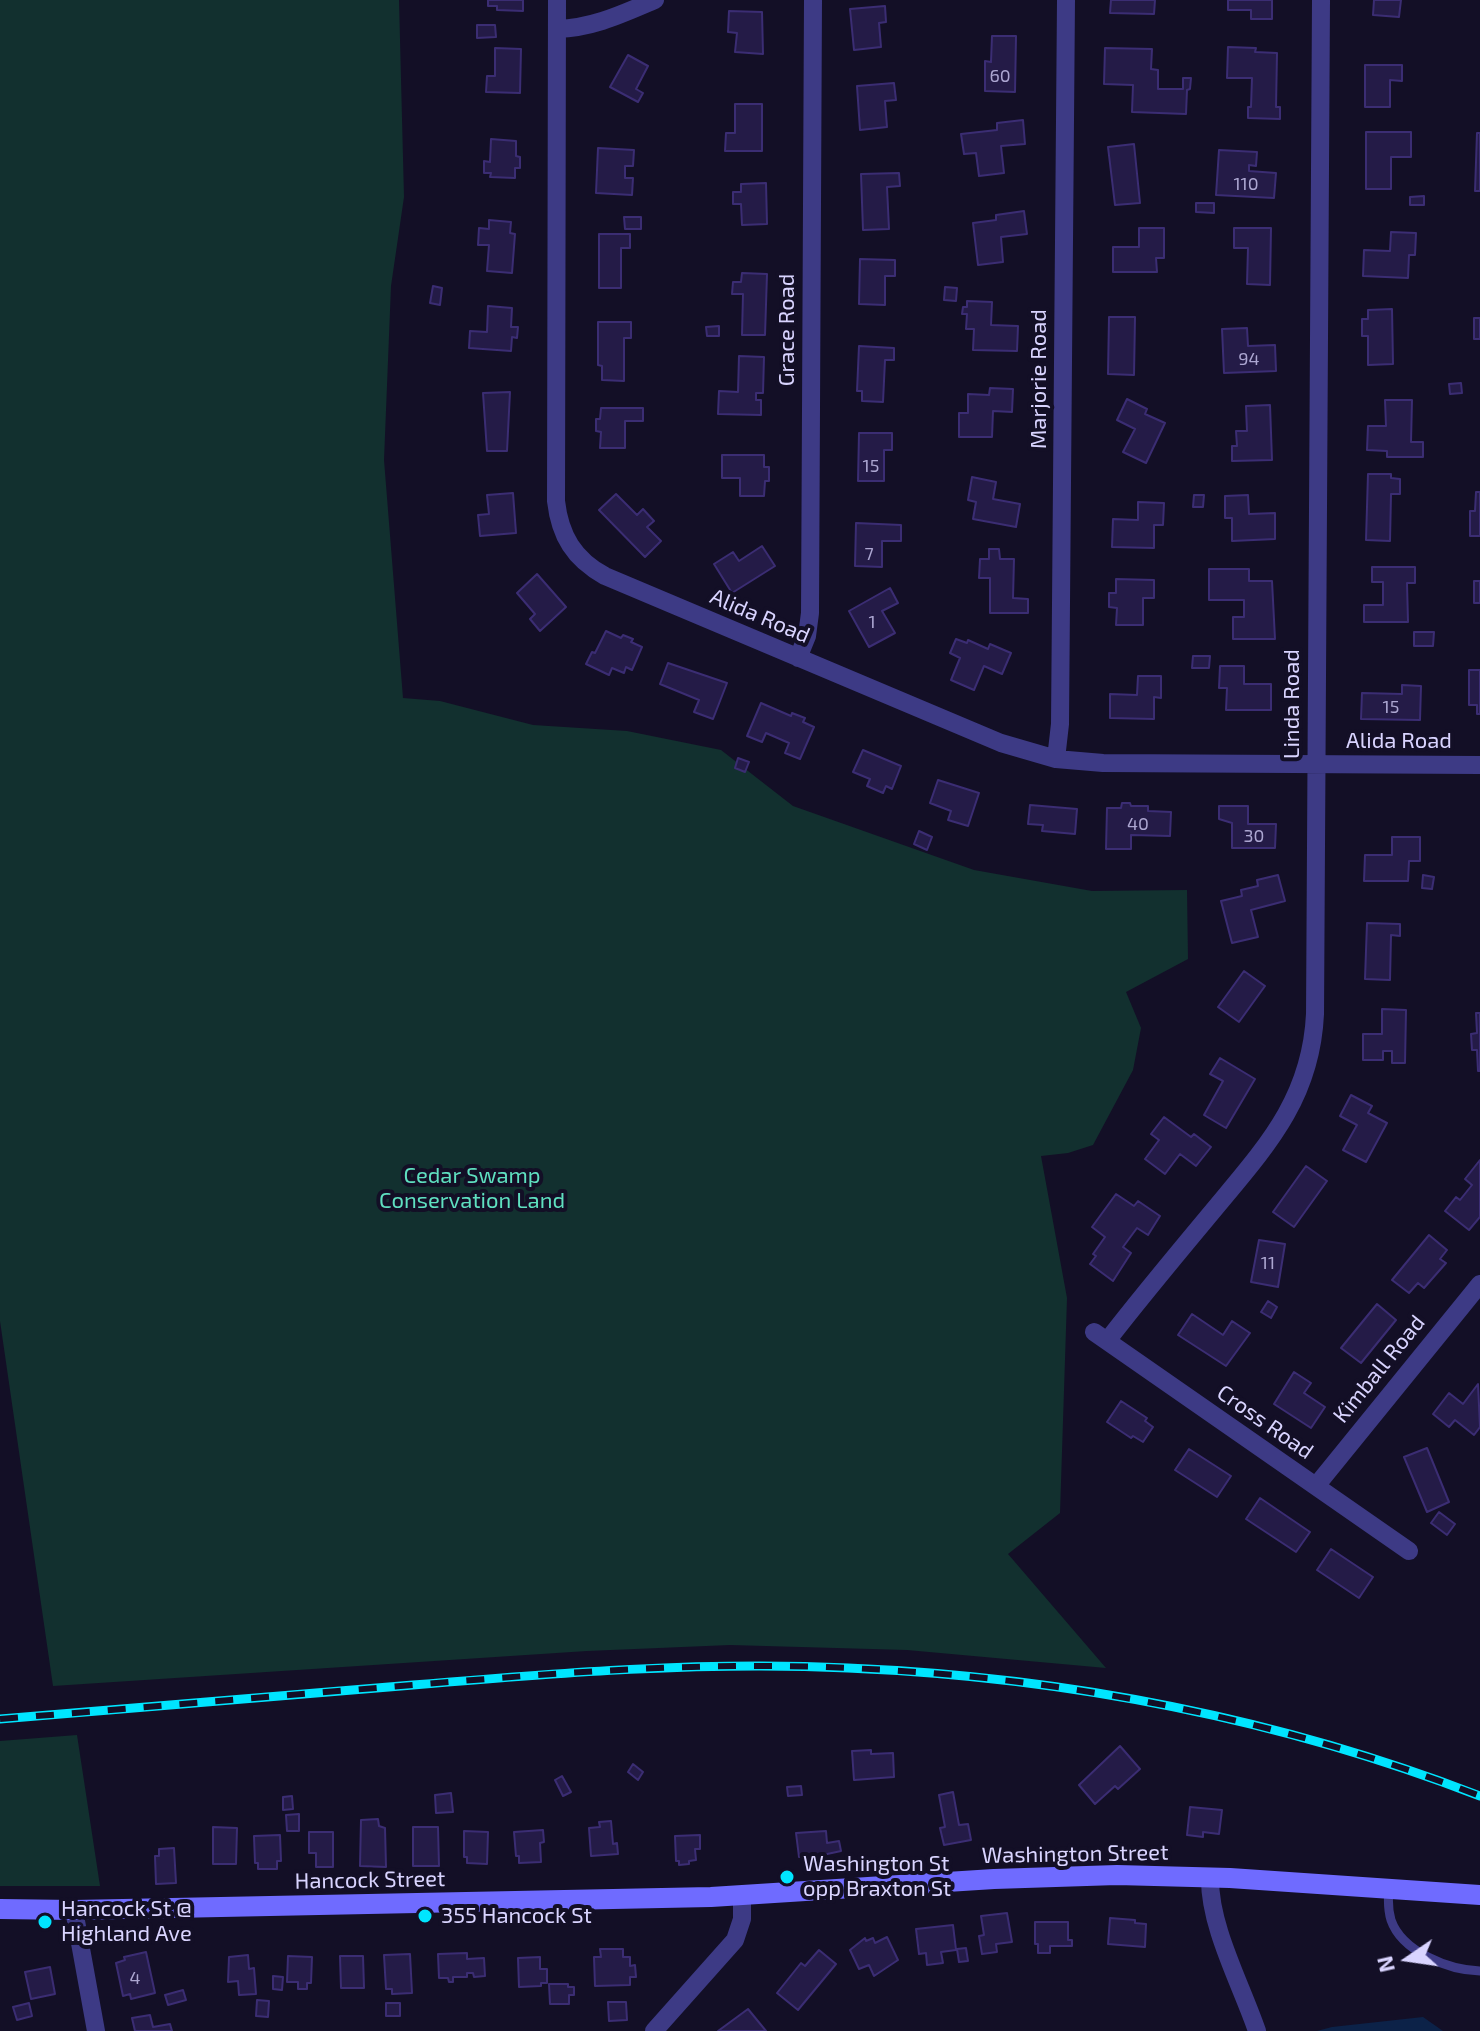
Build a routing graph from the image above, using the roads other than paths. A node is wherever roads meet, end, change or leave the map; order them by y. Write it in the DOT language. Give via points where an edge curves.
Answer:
graph roads {
  1 [pos="557,0"];
  2 [pos="655,0"];
  3 [pos="813,0"];
  4 [pos="1066,0"];
  5 [pos="1321,0"];
  6 [pos="557,29"];
  7 [pos="798,658"];
  8 [pos="1056,759"];
  9 [pos="1316,765"];
  10 [pos="1480,765"];
  11 [pos="1480,1284"];
  12 [pos="1101,1337"];
  13 [pos="1316,1486"];
  14 [pos="1409,1551"];
  15 [pos="1210,1877"];
  16 [pos="1389,1889"];
  17 [pos="1480,1895"];
  18 [pos="742,1896"];
  19 [pos="0,1909"];
  20 [pos="74,1910"];
  21 [pos="1480,1971"];
  22 [pos="96,2031"];
  23 [pos="654,2031"];
  24 [pos="1257,2031"];
  1 -- 6 [label="street, Alida Road"];
  2 -- 6 [label="street" via="601,22"];
  3 -- 7 [label="street, Grace Road" via="810,613"];
  4 -- 8 [label="street, Marjorie Road"];
  5 -- 9 [label="street, Linda Road"];
  6 -- 7 [label="street, Alida Road" via="556,501 562,531 578,557 605,576"];
  7 -- 8 [label="street, Alida Road" via="1001,743"];
  8 -- 9 [label="street, Alida Road"];
  9 -- 10 [label="street, Alida Road"];
  9 -- 12 [label="street, Linda Road" via="1315,1014 1306,1074 1270,1142"];
  11 -- 13 [label="street, Kimball Road"];
  12 -- 13 [label="street, Cross Road"];
  13 -- 14 [label="street, Cross Road"];
  15 -- 16 [label="main road, Washington Street"];
  15 -- 18 [label="main road, Washington Street" via="1006,1878"];
  15 -- 24 [label="street" via="1216,1918"];
  16 -- 17 [label="main road, Washington Street"];
  16 -- 21 [label="lane" via="1391,1919 1410,1945 1451,1966"];
  18 -- 20 [label="main road, Hancock Street"];
  18 -- 23 [label="street" via="735,1940"];
  19 -- 20 [label="main road, Hancock Street"];
  20 -- 22 [label="street"];
}
